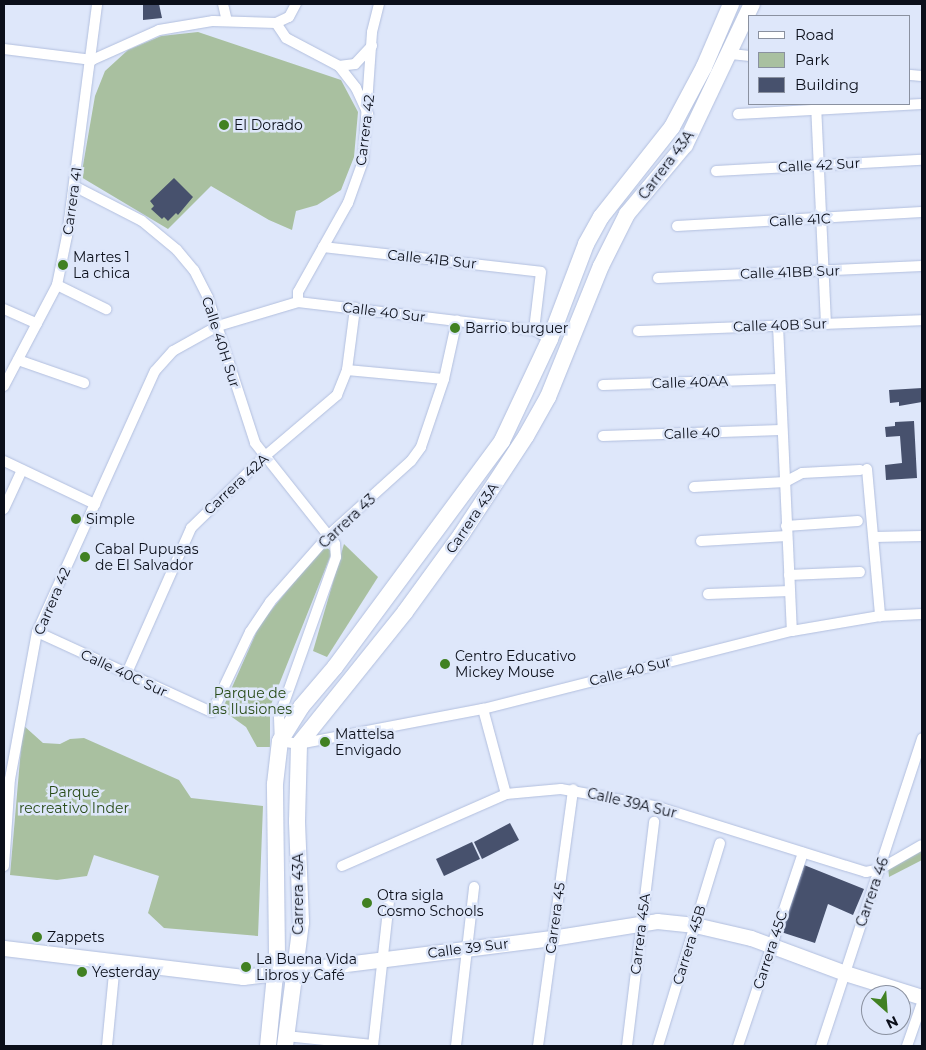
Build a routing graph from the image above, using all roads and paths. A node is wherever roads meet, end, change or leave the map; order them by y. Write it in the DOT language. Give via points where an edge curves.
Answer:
graph roads {
  1 [pos="98,4"];
  2 [pos="223,4"];
  3 [pos="296,4"];
  4 [pos="379,4"];
  5 [pos="731,4"];
  6 [pos="752,4"];
  7 [pos="227,21"];
  8 [pos="276,24"];
  9 [pos="372,46"];
  10 [pos="4,49"];
  11 [pos="731,54"];
  12 [pos="748,56"];
  13 [pos="92,60"];
  14 [pos="339,66"];
  15 [pos="887,105"];
  16 [pos="816,107"];
  17 [pos="368,114"];
  18 [pos="738,114"];
  19 [pos="922,160"];
  20 [pos="818,164"];
  21 [pos="716,171"];
  22 [pos="74,186"];
  23 [pos="922,212"];
  24 [pos="821,219"];
  25 [pos="677,226"];
  26 [pos="323,247"];
  27 [pos="922,266"];
  28 [pos="824,271"];
  29 [pos="658,278"];
  30 [pos="57,284"];
  31 [pos="298,302"];
  32 [pos="355,308"];
  33 [pos="4,309"];
  34 [pos="106,309"];
  35 [pos="457,320"];
  36 [pos="922,320"];
  37 [pos="37,324"];
  38 [pos="826,324"];
  39 [pos="778,325"];
  40 [pos="218,326"];
  41 [pos="534,330"];
  42 [pos="638,331"];
  43 [pos="550,339"];
  44 [pos="18,360"];
  45 [pos="347,370"];
  46 [pos="778,379"];
  47 [pos="444,380"];
  48 [pos="84,383"];
  49 [pos="603,385"];
  50 [pos="4,386"];
  51 [pos="781,430"];
  52 [pos="603,436"];
  53 [pos="264,457"];
  54 [pos="4,461"];
  55 [pos="22,470"];
  56 [pos="785,482"];
  57 [pos="694,487"];
  58 [pos="95,504"];
  59 [pos="4,510"];
  60 [pos="858,521"];
  61 [pos="786,531"];
  62 [pos="329,535"];
  63 [pos="922,536"];
  64 [pos="874,538"];
  65 [pos="701,541"];
  66 [pos="860,572"];
  67 [pos="789,575"];
  68 [pos="790,591"];
  69 [pos="708,594"];
  70 [pos="922,614"];
  71 [pos="880,616"];
  72 [pos="37,632"];
  73 [pos="792,632"];
  74 [pos="126,674"];
  75 [pos="483,709"];
  76 [pos="212,712"];
  77 [pos="922,738"];
  78 [pos="280,741"];
  79 [pos="299,744"];
  80 [pos="7,779"];
  81 [pos="572,789"];
  82 [pos="506,794"];
  83 [pos="654,822"];
  84 [pos="720,843"];
  85 [pos="922,845"];
  86 [pos="803,854"];
  87 [pos="4,866"];
  88 [pos="342,866"];
  89 [pos="880,869"];
  90 [pos="474,887"];
  91 [pos="389,901"];
  92 [pos="640,922"];
  93 [pos="695,925"];
  94 [pos="552,938"];
  95 [pos="771,945"];
  96 [pos="4,948"];
  97 [pos="467,948"];
  98 [pos="383,959"];
  99 [pos="115,963"];
  100 [pos="296,968"];
  101 [pos="275,972"];
  102 [pos="844,974"];
  103 [pos="922,997"];
  104 [pos="922,1003"];
  105 [pos="286,1041"];
  106 [pos="108,1046"];
  107 [pos="268,1046"];
  108 [pos="373,1046"];
  109 [pos="456,1046"];
  110 [pos="538,1046"];
  111 [pos="627,1046"];
  112 [pos="658,1046"];
  113 [pos="738,1046"];
  114 [pos="821,1046"];
  115 [pos="907,1046"];
  1 -- 13 [label="street, Carrera 41"];
  2 -- 7 [label="street"];
  3 -- 8 [label="street" via="289,16"];
  4 -- 9 [label="street, Carrera 42"];
  5 -- 43 [label="main road, Carrera 43A" via="704,67 668,133 601,217 586,244"];
  6 -- 11 [label="main road, Carrera 43A"];
  7 -- 8 [label="street"];
  7 -- 13 [label="street" via="159,30"];
  8 -- 14 [label="street" via="286,38"];
  9 -- 14 [label="street" via="355,64"];
  9 -- 17 [label="street, Carrera 42"];
  10 -- 13 [label="street"];
  11 -- 12 [label="street"];
  11 -- 79 [label="main road, Carrera 43A" via="685,144 627,214 601,266 548,397 526,436 462,535"];
  13 -- 22 [label="street, Carrera 41"];
  14 -- 17 [label="street" via="356,88"];
  15 -- 16 [label="street"];
  16 -- 18 [label="street"];
  16 -- 20 [label="street"];
  17 -- 26 [label="street, Carrera 42" via="364,161 348,203"];
  19 -- 20 [label="street, Calle 42 Sur"];
  20 -- 21 [label="street, Calle 42 Sur"];
  20 -- 24 [label="street"];
  22 -- 30 [label="street, Carrera 41"];
  22 -- 40 [label="street, Calle 40H Sur" via="142,221 177,250 194,270"];
  23 -- 24 [label="street, Calle 41C"];
  24 -- 25 [label="street, Calle 41C"];
  24 -- 28 [label="street"];
  26 -- 31 [label="street, Carrera 42" via="298,292"];
  26 -- 41 [label="street, Calle 41B Sur" via="541,272"];
  27 -- 28 [label="street, Calle 41BB Sur"];
  28 -- 29 [label="street, Calle 41BB Sur"];
  28 -- 38 [label="street"];
  30 -- 34 [label="street"];
  30 -- 37 [label="street, Carrera 41"];
  31 -- 32 [label="street, Calle 40 Sur"];
  31 -- 40 [label="street, Calle 40 Sur"];
  32 -- 35 [label="street, Calle 40 Sur"];
  32 -- 45 [label="street, Carrera 42A"];
  33 -- 37 [label="street"];
  35 -- 41 [label="street, Calle 40 Sur"];
  35 -- 47 [label="street, Carrera 43"];
  36 -- 38 [label="street, Calle 40B Sur"];
  37 -- 44 [label="street, Carrera 41"];
  38 -- 39 [label="street, Calle 40B Sur"];
  39 -- 42 [label="street, Calle 40B Sur"];
  39 -- 46 [label="street"];
  40 -- 53 [label="street, Calle 40H Sur" via="249,426"];
  40 -- 58 [label="street, Carrera 42" via="173,351 155,372"];
  41 -- 43 [label="street, Calle 40 Sur"];
  43 -- 78 [label="main road, Carrera 43A" via="502,441 335,667 301,707"];
  44 -- 48 [label="street"];
  44 -- 50 [label="street, Carrera 41"];
  45 -- 47 [label="street"];
  45 -- 53 [label="street, Carrera 42A" via="337,395"];
  46 -- 49 [label="street, Calle 40AA"];
  46 -- 51 [label="street"];
  47 -- 62 [label="street, Carrera 43" via="427,432 411,461"];
  51 -- 52 [label="street, Calle 40"];
  51 -- 56 [label="street"];
  53 -- 62 [label="street, Calle 40H Sur"];
  53 -- 74 [label="street, Carrera 42A" via="209,507 191,528"];
  54 -- 55 [label="street"];
  55 -- 58 [label="street"];
  55 -- 59 [label="street"];
  56 -- 57 [label="street"];
  56 -- 61 [label="street"];
  56 -- 64 [label="street" via="802,473 863,469"];
  58 -- 72 [label="street, Carrera 42"];
  60 -- 61 [label="street"];
  61 -- 65 [label="street"];
  61 -- 67 [label="street"];
  62 -- 76 [label="street, Carrera 43" via="259,616"];
  62 -- 78 [label="street, Carrera 43A" via="335,544 336,557 280,717"];
  63 -- 64 [label="street"];
  64 -- 71 [label="street"];
  66 -- 67 [label="street"];
  67 -- 68 [label="street"];
  68 -- 69 [label="street"];
  68 -- 73 [label="street"];
  70 -- 71 [label="street, Calle 40 Sur"];
  71 -- 73 [label="street, Calle 40 Sur"];
  72 -- 74 [label="street, Calle 40C Sur"];
  72 -- 80 [label="street, Carrera 42"];
  73 -- 75 [label="street, Calle 40 Sur"];
  74 -- 76 [label="street, Calle 40C Sur"];
  75 -- 79 [label="street, Calle 40 Sur"];
  75 -- 82 [label="street"];
  77 -- 89 [label="street, Carrera 46"];
  78 -- 79 [label="street, Calle 40 Sur"];
  78 -- 101 [label="main road, Carrera 43A" via="275,784"];
  79 -- 100 [label="main road, Carrera 43A" via="297,820 301,922"];
  80 -- 87 [label="street, Carrera 42"];
  81 -- 82 [label="street, Calle 39A Sur"];
  81 -- 86 [label="street, Calle 39A Sur" via="655,806"];
  81 -- 94 [label="street, Carrera 45"];
  82 -- 88 [label="street, Calle 39A Sur"];
  83 -- 92 [label="street, Carrera 45A"];
  84 -- 93 [label="street, Carrera 45B"];
  85 -- 89 [label="street, Calle 39A Sur"];
  86 -- 89 [label="street, Calle 39A Sur" via="866,872"];
  86 -- 95 [label="street, Carrera 45C"];
  89 -- 102 [label="street, Carrera 46"];
  90 -- 97 [label="street"];
  91 -- 98 [label="street"];
  92 -- 93 [label="street, Calle 39 Sur"];
  92 -- 94 [label="street, Calle 39 Sur"];
  92 -- 111 [label="street, Carrera 45A"];
  93 -- 95 [label="street, Calle 39 Sur"];
  93 -- 112 [label="street, Carrera 45B"];
  94 -- 97 [label="street, Calle 39 Sur"];
  94 -- 110 [label="street, Carrera 45"];
  95 -- 102 [label="street, Calle 39 Sur"];
  95 -- 113 [label="street, Carrera 45C"];
  96 -- 99 [label="street, Calle 39 Sur"];
  97 -- 98 [label="street, Calle 39 Sur"];
  97 -- 109 [label="street"];
  98 -- 100 [label="street, Calle 39 Sur"];
  98 -- 108 [label="street"];
  99 -- 101 [label="street, Calle 39 Sur" via="243,977"];
  99 -- 106 [label="street"];
  100 -- 101 [label="street, Calle 39 Sur"];
  100 -- 105 [label="main road, Carrera 43A"];
  101 -- 107 [label="main road, Carrera 43A"];
  102 -- 103 [label="street, Calle 39 Sur"];
  102 -- 114 [label="street, Carrera 46"];
  104 -- 115 [label="street"];
  105 -- 108 [label="street"];
}
